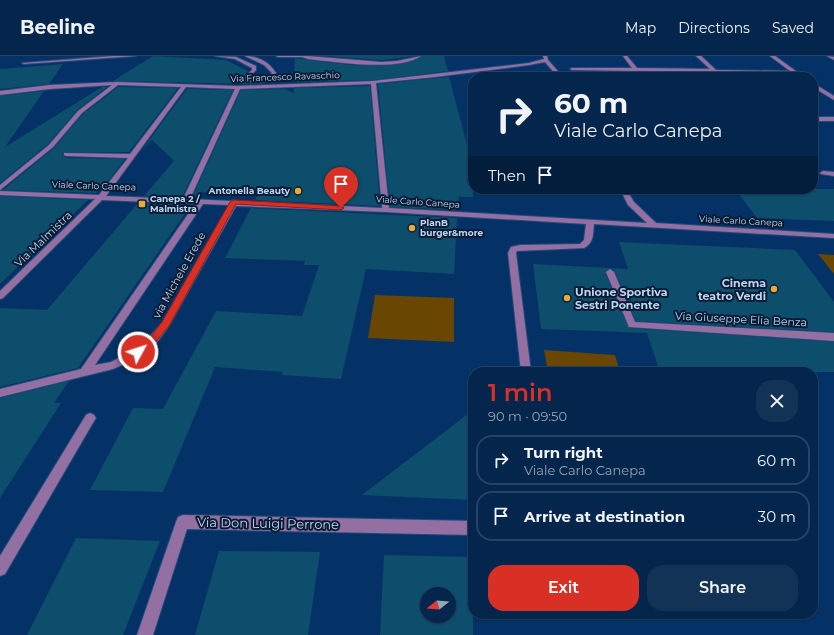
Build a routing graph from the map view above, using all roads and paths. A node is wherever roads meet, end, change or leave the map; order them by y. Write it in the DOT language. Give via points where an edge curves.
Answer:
graph roads {
  1 [pos="217,56"];
  2 [pos="247,56"];
  3 [pos="278,56"];
  4 [pos="303,56"];
  5 [pos="419,56"];
  6 [pos="624,56"];
  7 [pos="698,56"];
  8 [pos="772,56"];
  9 [pos="829,56"];
  10 [pos="133,57"];
  11 [pos="546,58"];
  12 [pos="834,59"];
  13 [pos="24,63"];
  14 [pos="572,69"];
  15 [pos="635,70"];
  16 [pos="714,71"];
  17 [pos="557,72"];
  18 [pos="795,72"];
  19 [pos="373,82"];
  20 [pos="117,83"];
  21 [pos="185,85"];
  22 [pos="238,88"];
  23 [pos="818,88"];
  24 [pos="0,93"];
  25 [pos="834,98"];
  26 [pos="818,119"];
  27 [pos="834,119"];
  28 [pos="66,154"];
  29 [pos="132,156"];
  30 [pos="824,173"];
  31 [pos="834,174"];
  32 [pos="0,188"];
  33 [pos="0,193"];
  34 [pos="625,194"];
  35 [pos="101,197"];
  36 [pos="186,200"];
  37 [pos="201,201"];
  38 [pos="234,202"];
  39 [pos="386,210"];
  40 [pos="590,223"];
  41 [pos="654,226"];
  42 [pos="834,236"];
  43 [pos="610,272"];
  44 [pos="0,296"];
  45 [pos="834,337"];
  46 [pos="525,367"];
  47 [pos="84,373"];
  48 [pos="0,393"];
  49 [pos="90,418"];
  50 [pos="468,528"];
  51 [pos="0,569"];
  52 [pos="145,635"];
  1 -- 2 [label="street" via="236,58 254,67 246,77 248,80 261,82 271,78 274,73 271,68"];
  3 -- 4 [label="street"];
  4 -- 5 [label="street" via="390,63 411,60"];
  6 -- 15 [label="street"];
  7 -- 16 [label="street"];
  8 -- 18 [label="street"];
  9 -- 12 [label="street"];
  10 -- 13 [label="street"];
  11 -- 17 [label="street"];
  11 -- 19 [label="street, Via Francesco Ravaschio" via="529,64"];
  14 -- 15 [label="street"];
  15 -- 16 [label="street"];
  16 -- 18 [label="street"];
  19 -- 22 [label="street, Via Francesco Ravaschio"];
  19 -- 39 [label="street"];
  20 -- 21 [label="street, Via Francesco Ravaschio"];
  20 -- 24 [label="street, Via Francesco Ravaschio"];
  20 -- 32 [label="street" via="80,112 51,146"];
  21 -- 22 [label="street, Via Francesco Ravaschio"];
  21 -- 29 [label="street, Via Malmistra"];
  22 -- 36 [label="street"];
  23 -- 25 [label="street"];
  26 -- 27 [label="street"];
  28 -- 29 [label="street"];
  29 -- 35 [label="street, Via Malmistra"];
  30 -- 31 [label="street"];
  33 -- 35 [label="street, Viale Carlo Canepa"];
  34 -- 41 [label="street" via="630,204"];
  35 -- 36 [label="street, Viale Carlo Canepa"];
  35 -- 44 [label="street, Via Malmistra"];
  36 -- 37 [label="street, Viale Carlo Canepa"];
  37 -- 38 [label="street, Viale Carlo Canepa"];
  37 -- 47 [label="street"];
  38 -- 39 [label="street, Viale Carlo Canepa"];
  38 -- 47 [label="street, via Michele Erede" via="157,336 122,361"];
  39 -- 40 [label="street, Viale Carlo Canepa"];
  40 -- 41 [label="street, Viale Carlo Canepa"];
  40 -- 46 [label="street" via="587,244 520,247 512,253"];
  41 -- 42 [label="street, Viale Carlo Canepa"];
  43 -- 45 [label="street, Via Giuseppe Elia Benza" via="632,325"];
  47 -- 48 [label="street, via Michele Erede"];
  49 -- 51 [label="street"];
  50 -- 52 [label="street, Via Don Luigi Perrone" via="183,522"];
}
